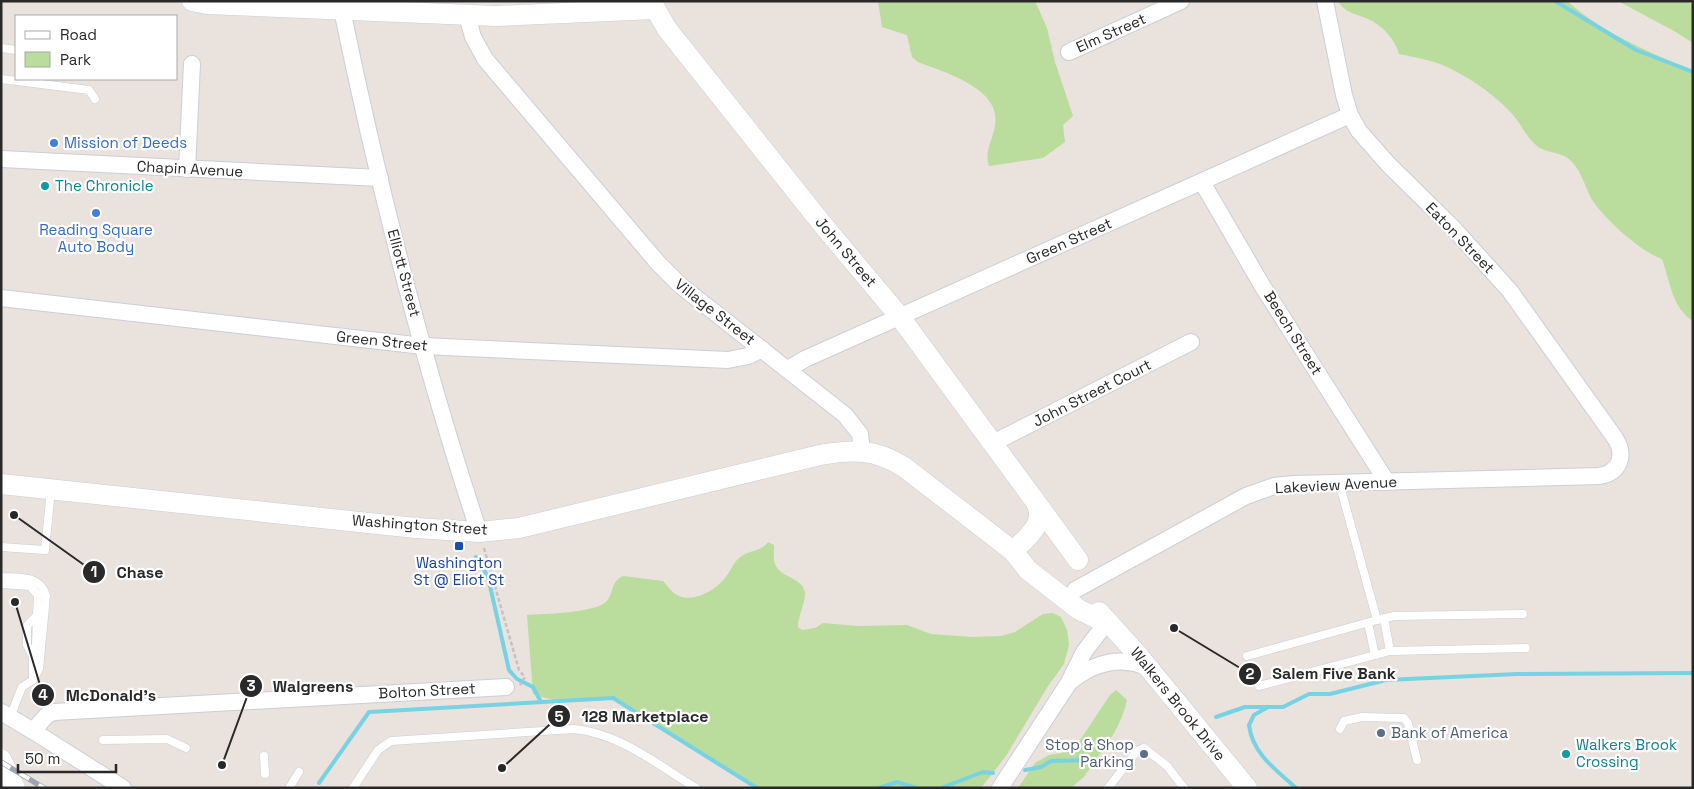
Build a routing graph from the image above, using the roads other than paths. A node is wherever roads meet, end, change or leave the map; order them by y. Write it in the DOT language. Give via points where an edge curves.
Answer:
graph roads {
  1 [pos="192,1"];
  2 [pos="1181,1"];
  3 [pos="1325,1"];
  4 [pos="308,5"];
  5 [pos="652,5"];
  6 [pos="342,10"];
  7 [pos="467,15"];
  8 [pos="1,48"];
  9 [pos="15,50"];
  10 [pos="1069,52"];
  11 [pos="192,64"];
  12 [pos="1,80"];
  13 [pos="94,98"];
  14 [pos="1350,115"];
  15 [pos="1,159"];
  16 [pos="187,169"];
  17 [pos="380,178"];
  18 [pos="1202,182"];
  19 [pos="1,298"];
  20 [pos="900,317"];
  21 [pos="1191,342"];
  22 [pos="423,346"];
  23 [pos="762,350"];
  24 [pos="788,369"];
  25 [pos="993,443"];
  26 [pos="862,450"];
  27 [pos="1619,465"];
  28 [pos="1339,482"];
  29 [pos="1387,482"];
  30 [pos="1,484"];
  31 [pos="52,490"];
  32 [pos="1038,506"];
  33 [pos="479,532"];
  34 [pos="1,547"];
  35 [pos="1013,551"];
  36 [pos="1078,560"];
  37 [pos="1,577"];
  38 [pos="1,584"];
  39 [pos="1075,590"];
  40 [pos="1523,614"];
  41 [pos="1380,619"];
  42 [pos="1106,622"];
  43 [pos="1368,623"];
  44 [pos="1526,648"];
  45 [pos="1390,651"];
  46 [pos="1376,655"];
  47 [pos="1247,656"];
  48 [pos="1150,668"];
  49 [pos="33,680"];
  50 [pos="1068,684"];
  51 [pos="514,685"];
  52 [pos="1260,686"];
  53 [pos="6,714"];
  54 [pos="1340,729"];
  55 [pos="33,731"];
  56 [pos="103,740"];
  57 [pos="186,748"];
  58 [pos="264,756"];
  59 [pos="1,760"];
  60 [pos="1417,760"];
  61 [pos="298,772"];
  62 [pos="265,774"];
  63 [pos="287,787"];
  64 [pos="15,788"];
  65 [pos="122,788"];
  66 [pos="353,788"];
  67 [pos="696,788"];
  68 [pos="1000,788"];
  69 [pos="1108,788"];
  70 [pos="1184,788"];
  71 [pos="1248,788"];
  1 -- 4 [label="street"];
  2 -- 10 [label="street, Elm Street"];
  3 -- 14 [label="street, Eaton Street"];
  4 -- 6 [label="street"];
  5 -- 7 [label="street" via="527,16"];
  5 -- 20 [label="street, John Street" via="666,29"];
  6 -- 7 [label="street"];
  6 -- 17 [label="street, Elliott Street"];
  7 -- 23 [label="street, Village Street" via="473,37 485,59 658,263 681,286"];
  8 -- 9 [label="lane"];
  11 -- 16 [label="street"];
  12 -- 13 [label="lane" via="89,90"];
  14 -- 18 [label="street, Green Street"];
  14 -- 27 [label="street, Eaton Street" via="1359,131 1388,164 1489,266 1532,318 1618,443"];
  15 -- 16 [label="street, Chapin Avenue"];
  16 -- 17 [label="street, Chapin Avenue"];
  17 -- 22 [label="street, Elliott Street"];
  18 -- 20 [label="street, Green Street"];
  18 -- 29 [label="street, Beech Street" via="1263,287"];
  19 -- 22 [label="street, Green Street"];
  20 -- 24 [label="street, Green Street"];
  20 -- 25 [label="street, John Street"];
  21 -- 25 [label="street, John Street Court"];
  22 -- 23 [label="street, Green Street" via="728,360"];
  22 -- 33 [label="street, Elliott Street"];
  23 -- 24 [label="street, Village Street"];
  24 -- 26 [label="street, Village Street" via="852,422 860,434"];
  25 -- 32 [label="street, John Street"];
  26 -- 33 [label="street, Washington Street" via="820,455 535,525"];
  26 -- 35 [label="street" via="885,456 904,467"];
  27 -- 29 [label="street, Lakeview Avenue" via="1610,473 1599,476"];
  28 -- 29 [label="street, Lakeview Avenue"];
  28 -- 39 [label="street, Lakeview Avenue" via="1284,485 1257,491"];
  28 -- 41 [label="lane"];
  30 -- 31 [label="street, Washington Street"];
  31 -- 33 [label="street, Washington Street"];
  31 -- 34 [label="lane" via="45,550"];
  32 -- 35 [label="street" via="1037,526"];
  32 -- 36 [label="street, John Street"];
  35 -- 39 [label="street" via="1035,560"];
  35 -- 42 [label="street" via="1028,570 1078,609"];
  37 -- 49 [label="lane" via="38,581 44,587 46,596 39,669"];
  38 -- 49 [label="lane" via="30,586 38,595 38,615 27,626 26,645 33,656"];
  39 -- 42 [label="street" via="1090,601"];
  40 -- 41 [label="lane" via="1394,616"];
  41 -- 43 [label="lane"];
  41 -- 45 [label="lane"];
  42 -- 48 [label="street, Walkers Brook Drive"];
  42 -- 50 [label="street" via="1084,652"];
  43 -- 46 [label="lane"];
  43 -- 47 [label="lane"];
  44 -- 45 [label="lane"];
  45 -- 46 [label="lane"];
  46 -- 52 [label="lane"];
  48 -- 50 [label="street" via="1125,660 1110,662 1090,668"];
  48 -- 71 [label="street, Walkers Brook Drive"];
  49 -- 53 [label="lane" via="22,687"];
  50 -- 68 [label="street"];
  51 -- 55 [label="street, Bolton Street" via="54,712"];
  53 -- 55 [label="street"];
  54 -- 60 [label="lane" via="1350,718 1404,718"];
  55 -- 65 [label="street"];
  56 -- 57 [label="lane" via="167,739"];
  58 -- 62 [label="lane"];
  59 -- 64 [label="street"];
  61 -- 63 [label="lane"];
  66 -- 67 [label="lane" via="378,750 391,741 574,729 596,732 617,741"];
  69 -- 70 [label="lane" via="1136,751 1144,748 1167,766"];
}
